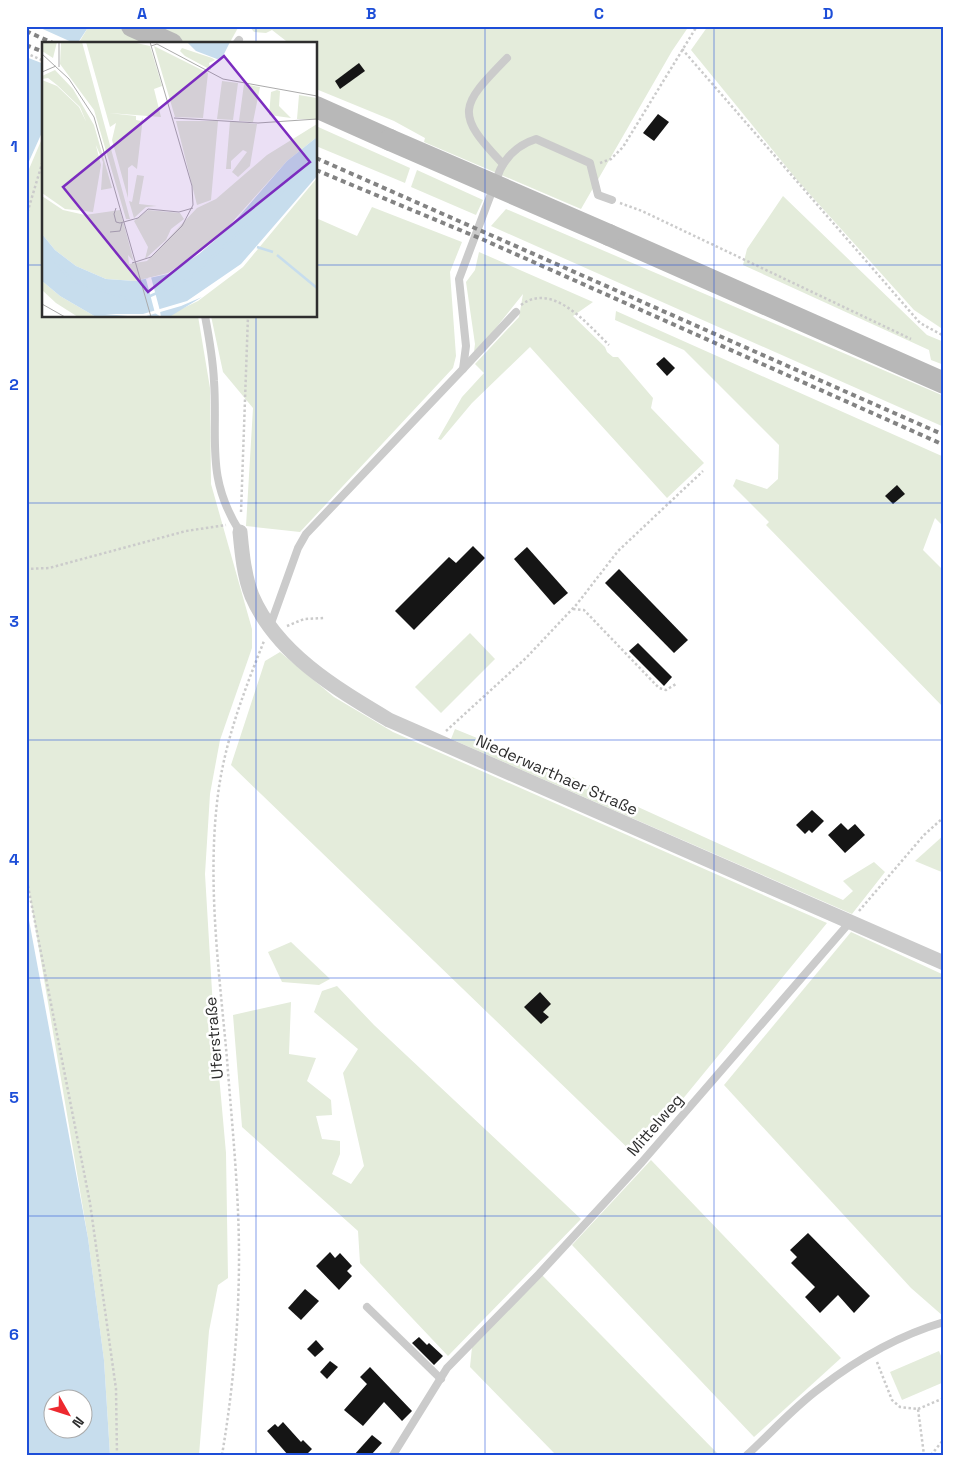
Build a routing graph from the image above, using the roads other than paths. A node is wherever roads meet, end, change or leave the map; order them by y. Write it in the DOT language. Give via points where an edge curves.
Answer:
graph roads {
  1 [pos="132,26"];
  2 [pos="168,42"];
  3 [pos="507,58"];
  4 [pos="318,108"];
  5 [pos="503,164"];
  6 [pos="612,200"];
  7 [pos="516,312"];
  8 [pos="206,318"];
  9 [pos="463,369"];
  10 [pos="944,383"];
  11 [pos="238,528"];
  12 [pos="269,628"];
  13 [pos="850,922"];
  14 [pos="944,963"];
  15 [pos="367,1307"];
  16 [pos="944,1322"];
  17 [pos="440,1379"];
  18 [pos="393,1455"];
  19 [pos="747,1455"];
  1 -- 2 [label="main road"];
  3 -- 5 [label="lane" via="478,88 468,115 473,129"];
  4 -- 10 [label="main road, bridge"];
  5 -- 6 [label="lane" via="510,154 536,139 590,163 598,195"];
  5 -- 9 [label="lane" via="459,280 466,346"];
  7 -- 9 [label="lane"];
  8 -- 11 [label="lane" via="214,381 218,484 227,512"];
  9 -- 12 [label="lane" via="306,534"];
  11 -- 12 [label="street, Niederwarthaer Straße" via="252,595"];
  12 -- 13 [label="street, Niederwarthaer Straße" via="342,692 389,720"];
  13 -- 14 [label="street, Niederwarthaer Straße"];
  13 -- 17 [label="lane, Mittelweg" via="642,1162"];
  15 -- 17 [label="lane"];
  16 -- 19 [label="lane" via="915,1331 818,1389"];
  17 -- 18 [label="lane, Mittelweg"];
}
